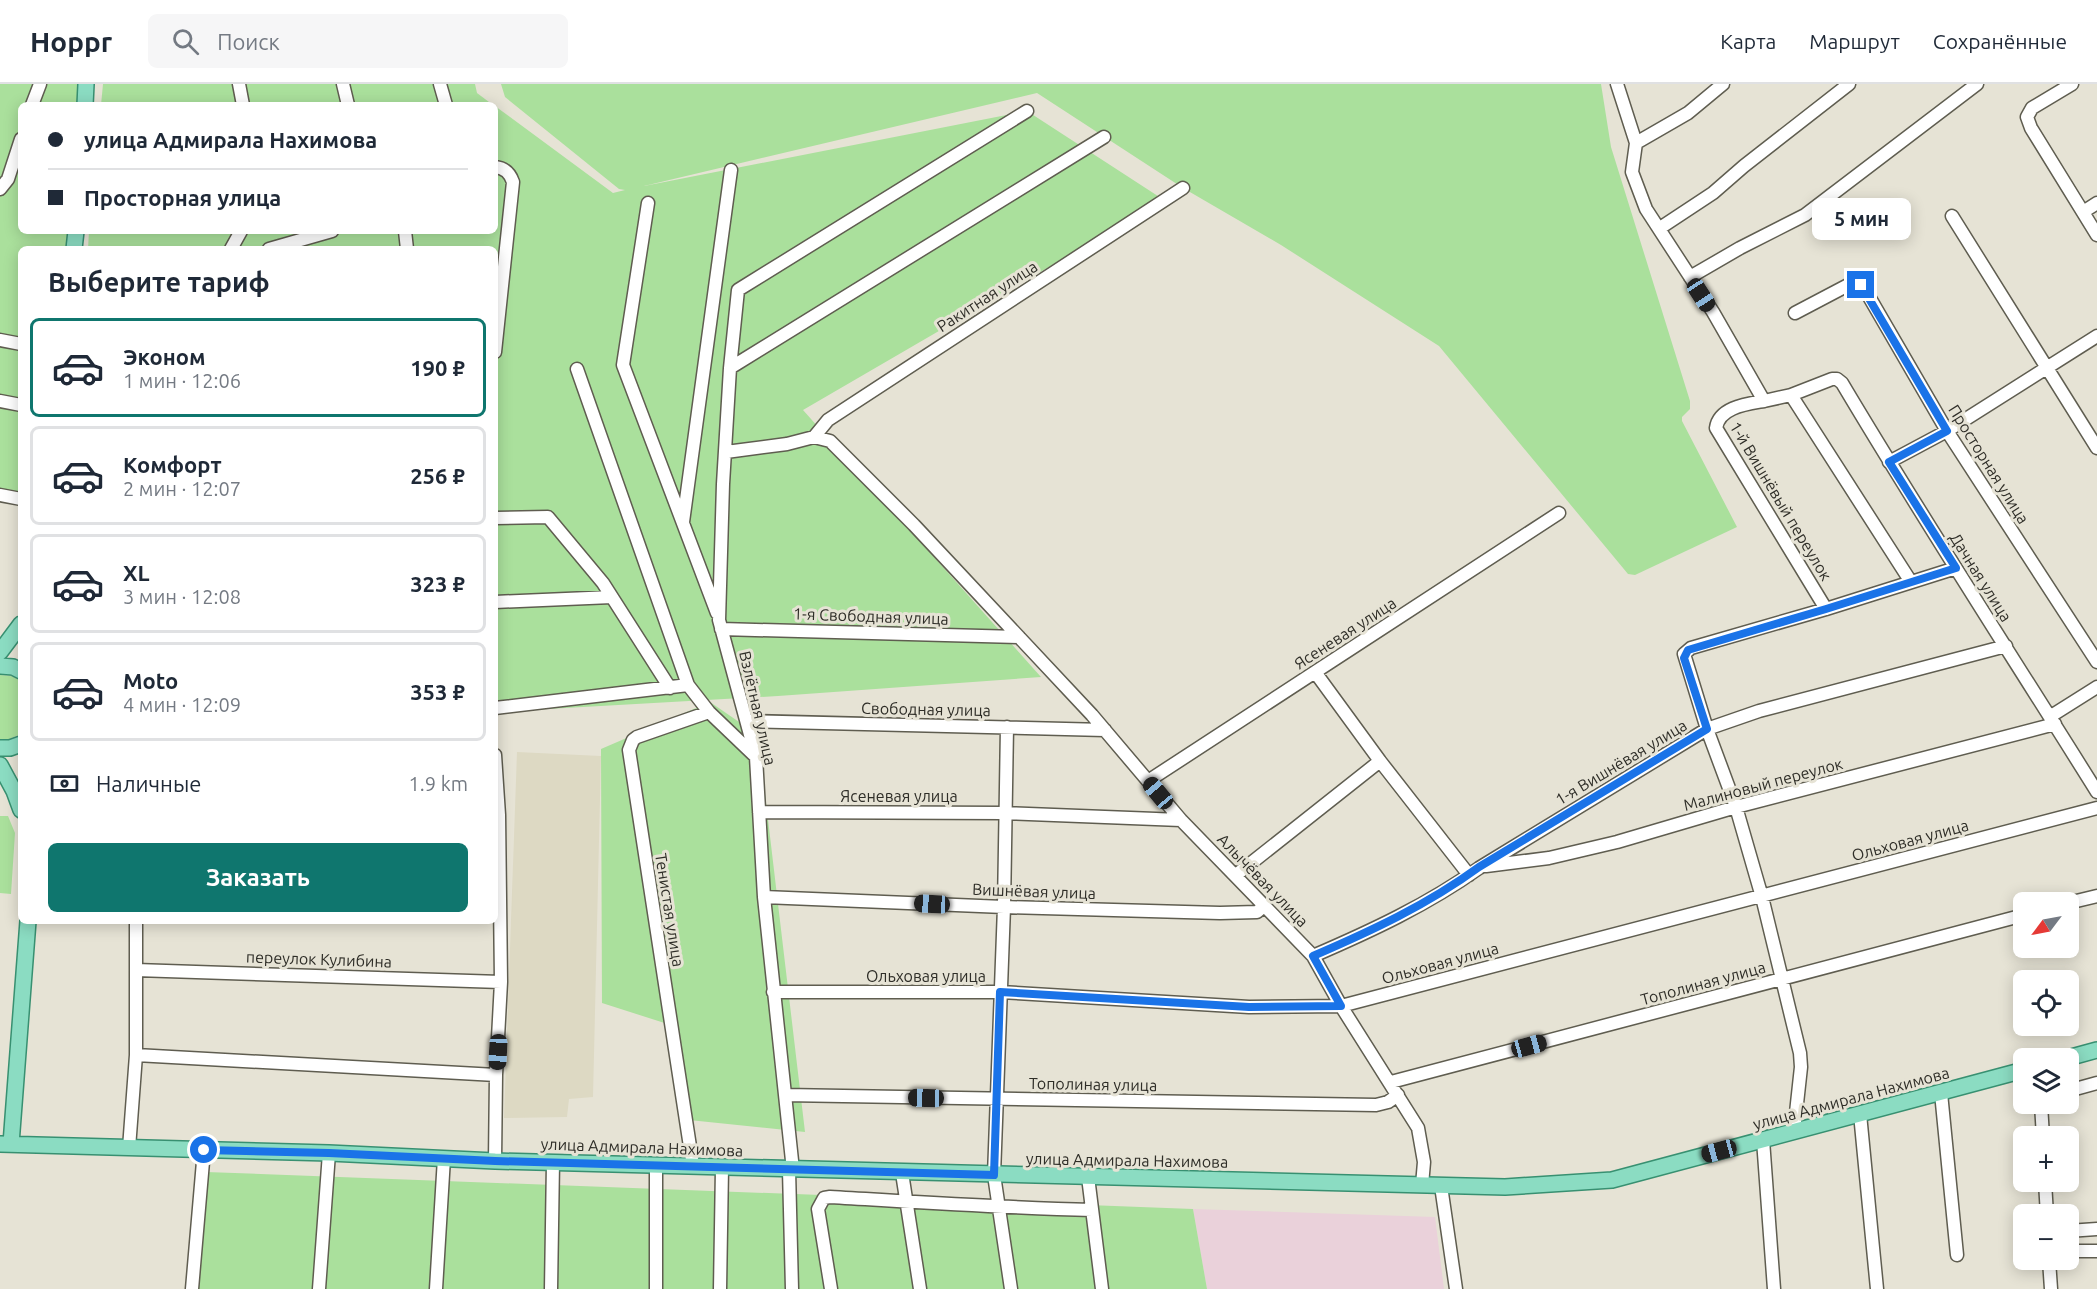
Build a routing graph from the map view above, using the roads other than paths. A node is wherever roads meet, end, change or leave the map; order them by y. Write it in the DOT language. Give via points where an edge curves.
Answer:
graph roads {
  1 [pos="39,84"];
  2 [pos="86,84"];
  3 [pos="239,84"];
  4 [pos="343,84"];
  5 [pos="441,84"];
  6 [pos="1617,84"];
  7 [pos="1723,84"];
  8 [pos="1849,84"];
  9 [pos="1977,84"];
  10 [pos="2072,84"];
  11 [pos="34,102"];
  12 [pos="85,102"];
  13 [pos="242,102"];
  14 [pos="347,102"];
  15 [pos="445,102"];
  16 [pos="1027,111"];
  17 [pos="1104,137"];
  18 [pos="1636,143"];
  19 [pos="18,148"];
  20 [pos="498,167"];
  21 [pos="731,170"];
  22 [pos="1183,188"];
  23 [pos="0,189"];
  24 [pos="648,203"];
  25 [pos="2097,203"];
  26 [pos="2083,212"];
  27 [pos="1952,216"];
  28 [pos="1660,228"];
  29 [pos="327,234"];
  30 [pos="2097,235"];
  31 [pos="313,243"];
  32 [pos="291,246"];
  33 [pos="1690,278"];
  34 [pos="1795,313"];
  35 [pos="498,324"];
  36 [pos="2097,336"];
  37 [pos="0,340"];
  38 [pos="18,343"];
  39 [pos="2046,367"];
  40 [pos="730,368"];
  41 [pos="577,369"];
  42 [pos="1791,394"];
  43 [pos="0,400"];
  44 [pos="1764,401"];
  45 [pos="18,404"];
  46 [pos="1947,431"];
  47 [pos="814,437"];
  48 [pos="2097,448"];
  49 [pos="726,452"];
  50 [pos="1889,462"];
  51 [pos="0,495"];
  52 [pos="18,498"];
  53 [pos="1559,513"];
  54 [pos="498,518"];
  55 [pos="683,524"];
  56 [pos="1956,568"];
  57 [pos="1911,582"];
  58 [pos="612,597"];
  59 [pos="498,602"];
  60 [pos="1826,609"];
  61 [pos="720,624"];
  62 [pos="18,628"];
  63 [pos="1019,637"];
  64 [pos="2006,646"];
  65 [pos="0,652"];
  66 [pos="2097,662"];
  67 [pos="0,666"];
  68 [pos="18,670"];
  69 [pos="1315,672"];
  70 [pos="688,685"];
  71 [pos="2097,687"];
  72 [pos="670,688"];
  73 [pos="498,708"];
  74 [pos="710,712"];
  75 [pos="2053,720"];
  76 [pos="747,721"];
  77 [pos="1007,727"];
  78 [pos="1707,729"];
  79 [pos="1105,730"];
  80 [pos="18,745"];
  81 [pos="0,747"];
  82 [pos="756,757"];
  83 [pos="1380,761"];
  84 [pos="0,765"];
  85 [pos="1148,781"];
  86 [pos="2097,792"];
  87 [pos="18,802"];
  88 [pos="1736,807"];
  89 [pos="2097,808"];
  90 [pos="759,812"];
  91 [pos="1005,813"];
  92 [pos="1181,820"];
  93 [pos="1474,871"];
  94 [pos="1236,875"];
  95 [pos="2097,896"];
  96 [pos="764,897"];
  97 [pos="1762,897"];
  98 [pos="2079,900"];
  99 [pos="1264,906"];
  100 [pos="1004,907"];
  101 [pos="498,917"];
  102 [pos="2013,918"];
  103 [pos="28,924"];
  104 [pos="136,924"];
  105 [pos="1313,956"];
  106 [pos="136,970"];
  107 [pos="1782,980"];
  108 [pos="501,981"];
  109 [pos="773,992"];
  110 [pos="1000,992"];
  111 [pos="1341,1006"];
  112 [pos="2097,1050"];
  113 [pos="136,1055"];
  114 [pos="2079,1055"];
  115 [pos="2013,1073"];
  116 [pos="496,1075"];
  117 [pos="1391,1082"];
  118 [pos="2097,1083"];
  119 [pos="2079,1088"];
  120 [pos="1941,1093"];
  121 [pos="785,1095"];
  122 [pos="1398,1095"];
  123 [pos="996,1099"];
  124 [pos="1860,1114"];
  125 [pos="1794,1131"];
  126 [pos="1762,1140"];
  127 [pos="5,1144"];
  128 [pos="129,1148"];
  129 [pos="204,1150"];
  130 [pos="329,1153"];
  131 [pos="444,1158"];
  132 [pos="495,1161"];
  133 [pos="553,1162"];
  134 [pos="656,1165"];
  135 [pos="693,1166"];
  136 [pos="722,1168"];
  137 [pos="791,1170"];
  138 [pos="902,1173"];
  139 [pos="994,1175"];
  140 [pos="1088,1177"];
  141 [pos="1422,1185"];
  142 [pos="1441,1186"];
  143 [pos="907,1201"];
  144 [pos="999,1208"];
  145 [pos="1092,1210"];
  146 [pos="2097,1229"];
  147 [pos="2079,1230"];
  148 [pos="2079,1251"];
  149 [pos="2097,1251"];
  150 [pos="1957,1255"];
  151 [pos="2050,1270"];
  152 [pos="192,1289"];
  153 [pos="319,1289"];
  154 [pos="436,1289"];
  155 [pos="551,1289"];
  156 [pos="656,1289"];
  157 [pos="720,1289"];
  158 [pos="792,1289"];
  159 [pos="831,1289"];
  160 [pos="920,1289"];
  161 [pos="1011,1289"];
  162 [pos="1102,1289"];
  163 [pos="1456,1289"];
  164 [pos="1774,1289"];
  165 [pos="1877,1289"];
  166 [pos="2051,1289"];
  1 -- 11 [label="street"];
  2 -- 12 [label="main road"];
  3 -- 13 [label="street"];
  4 -- 14 [label="street"];
  5 -- 15 [label="street"];
  6 -- 18 [label="street"];
  7 -- 18 [label="street" via="1688,113"];
  8 -- 28 [label="street" via="1713,194"];
  9 -- 33 [label="street" via="1805,215"];
  10 -- 26 [label="street" via="2032,108 2027,117"];
  16 -- 40 [label="street, Взлётная улица" via="738,290"];
  17 -- 40 [label="street"];
  18 -- 28 [label="street" via="1632,172 1646,209"];
  19 -- 23 [label="street" via="8,179"];
  20 -- 35 [label="street" via="509,173 513,182"];
  21 -- 55 [label="street"];
  22 -- 47 [label="street, Ракитная улица" via="828,420"];
  24 -- 55 [label="street" via="623,365"];
  25 -- 26 [label="street"];
  26 -- 30 [label="street"];
  27 -- 39 [label="street"];
  28 -- 33 [label="street"];
  29 -- 31 [label="street"];
  31 -- 32 [label="street"];
  33 -- 44 [label="street"];
  34 -- 46 [label="street, Просторная улица" via="1856,282 1864,288"];
  36 -- 39 [label="street"];
  37 -- 38 [label="street"];
  39 -- 46 [label="street"];
  39 -- 48 [label="street"];
  40 -- 49 [label="street, Взлётная улица"];
  41 -- 70 [label="street"];
  42 -- 44 [label="street"];
  42 -- 50 [label="street, Дачная улица" via="1837,379"];
  42 -- 57 [label="street"];
  43 -- 45 [label="street"];
  44 -- 60 [label="street, 1-й Вишнёвый переулок" via="1733,408 1719,419 1716,428"];
  46 -- 50 [label="street"];
  46 -- 66 [label="street, Просторная улица"];
  47 -- 49 [label="street"];
  47 -- 63 [label="street, Алычёвая улица" via="833,444"];
  49 -- 61 [label="street, Взлётная улица"];
  50 -- 56 [label="street, Дачная улица"];
  51 -- 52 [label="street"];
  53 -- 69 [label="street, Ясеневая улица"];
  54 -- 58 [label="street" via="548,517"];
  55 -- 61 [label="street"];
  56 -- 57 [label="street"];
  56 -- 64 [label="street, Дачная улица"];
  57 -- 60 [label="street"];
  58 -- 59 [label="street"];
  58 -- 72 [label="street"];
  60 -- 78 [label="street" via="1686,651 1684,658"];
  61 -- 63 [label="street, 1-я Свободная улица"];
  61 -- 76 [label="street, Взлётная улица"];
  62 -- 65 [label="main road"];
  63 -- 79 [label="street, Алычёвая улица"];
  64 -- 75 [label="street, Дачная улица"];
  64 -- 78 [label="street, 1-я Вишнёвая улица" via="1759,711"];
  67 -- 68 [label="main road"];
  69 -- 83 [label="street"];
  69 -- 85 [label="street, Ясеневая улица"];
  70 -- 72 [label="street"];
  70 -- 74 [label="street"];
  71 -- 75 [label="street, Малиновый переулок"];
  72 -- 73 [label="street"];
  74 -- 82 [label="street"];
  74 -- 135 [label="street, Тенистая улица" via="637,736 629,750"];
  75 -- 86 [label="street, Дачная улица"];
  75 -- 88 [label="street, Малиновый переулок"];
  76 -- 77 [label="street, Свободная улица"];
  76 -- 82 [label="street, Взлётная улица"];
  77 -- 79 [label="street, Свободная улица"];
  77 -- 91 [label="street"];
  78 -- 88 [label="street"];
  78 -- 93 [label="street, 1-я Вишнёвая улица"];
  79 -- 85 [label="street, Алычёвая улица"];
  80 -- 81 [label="main road"];
  82 -- 90 [label="street, Взлётная улица"];
  83 -- 93 [label="street"];
  83 -- 94 [label="street"];
  84 -- 87 [label="main road"];
  85 -- 92 [label="street, Алычёвая улица"];
  88 -- 93 [label="street, Малиновый переулок" via="1605,845"];
  88 -- 97 [label="street"];
  89 -- 97 [label="street, Ольховая улица"];
  90 -- 91 [label="street, Ясеневая улица"];
  90 -- 96 [label="street, Взлётная улица"];
  91 -- 92 [label="street, Ясеневая улица"];
  91 -- 100 [label="street"];
  92 -- 94 [label="street, Алычёвая улица"];
  93 -- 105 [label="street, 1-я Вишнёвая улица" via="1443,893 1379,927"];
  94 -- 99 [label="street, Алычёвая улица"];
  95 -- 98 [label="street"];
  96 -- 100 [label="street, Вишнёвая улица"];
  96 -- 109 [label="street, Взлётная улица"];
  97 -- 107 [label="street"];
  97 -- 111 [label="street, Ольховая улица"];
  99 -- 100 [label="street, Вишнёвая улица" via="1257,912 1220,913"];
  99 -- 105 [label="street, Алычёвая улица"];
  100 -- 110 [label="street"];
  101 -- 108 [label="street"];
  102 -- 107 [label="street, Тополиная улица"];
  103 -- 127 [label="main road"];
  104 -- 106 [label="street"];
  105 -- 111 [label="street, Алычёвая улица"];
  106 -- 108 [label="street, переулок Кулибина"];
  106 -- 113 [label="street"];
  107 -- 117 [label="street, Тополиная улица"];
  107 -- 125 [label="street" via="1800,1053"];
  108 -- 116 [label="street"];
  109 -- 110 [label="street, Ольховая улица"];
  109 -- 121 [label="street, Взлётная улица"];
  110 -- 111 [label="street, Ольховая улица" via="1249,1007"];
  110 -- 123 [label="street"];
  111 -- 117 [label="street, Алычёвая улица"];
  112 -- 114 [label="main road"];
  113 -- 116 [label="street"];
  113 -- 128 [label="street"];
  115 -- 120 [label="main road, улица Адмирала Нахимова"];
  116 -- 132 [label="street"];
  117 -- 122 [label="street, Алычёвая улица"];
  118 -- 119 [label="street"];
  120 -- 124 [label="main road, улица Адмирала Нахимова"];
  120 -- 150 [label="street"];
  121 -- 123 [label="street, Тополиная улица"];
  121 -- 137 [label="street, Взлётная улица"];
  122 -- 123 [label="street, Тополиная улица" via="1376,1105"];
  122 -- 141 [label="street, Алычёвая улица" via="1418,1128 1424,1162"];
  123 -- 139 [label="street"];
  124 -- 125 [label="main road, улица Адмирала Нахимова"];
  124 -- 165 [label="street"];
  125 -- 126 [label="main road, улица Адмирала Нахимова"];
  126 -- 142 [label="main road, улица Адмирала Нахимова" via="1612,1180 1505,1187"];
  126 -- 164 [label="street"];
  127 -- 128 [label="main road, улица Адмирала Нахимова"];
  128 -- 129 [label="main road, улица Адмирала Нахимова"];
  129 -- 130 [label="main road, улица Адмирала Нахимова"];
  129 -- 152 [label="street"];
  130 -- 131 [label="main road, улица Адмирала Нахимова"];
  130 -- 153 [label="street"];
  131 -- 132 [label="main road, улица Адмирала Нахимова"];
  131 -- 154 [label="street"];
  132 -- 133 [label="main road, улица Адмирала Нахимова"];
  133 -- 134 [label="main road, улица Адмирала Нахимова"];
  133 -- 155 [label="street"];
  134 -- 135 [label="main road, улица Адмирала Нахимова"];
  134 -- 156 [label="street"];
  135 -- 136 [label="main road, улица Адмирала Нахимова"];
  136 -- 137 [label="main road, улица Адмирала Нахимова"];
  136 -- 157 [label="street"];
  137 -- 138 [label="main road, улица Адмирала Нахимова"];
  137 -- 158 [label="street, Взлётная улица"];
  138 -- 139 [label="main road, улица Адмирала Нахимова"];
  138 -- 143 [label="street"];
  139 -- 140 [label="main road, улица Адмирала Нахимова"];
  139 -- 144 [label="street"];
  140 -- 141 [label="main road, улица Адмирала Нахимова"];
  140 -- 145 [label="street"];
  141 -- 142 [label="main road, улица Адмирала Нахимова"];
  142 -- 163 [label="street"];
  143 -- 144 [label="street"];
  143 -- 159 [label="street" via="830,1197 821,1202 818,1209"];
  143 -- 160 [label="street"];
  144 -- 145 [label="street"];
  144 -- 161 [label="street"];
  145 -- 162 [label="street"];
  146 -- 147 [label="street"];
  148 -- 149 [label="street"];
  151 -- 166 [label="street"];
}
